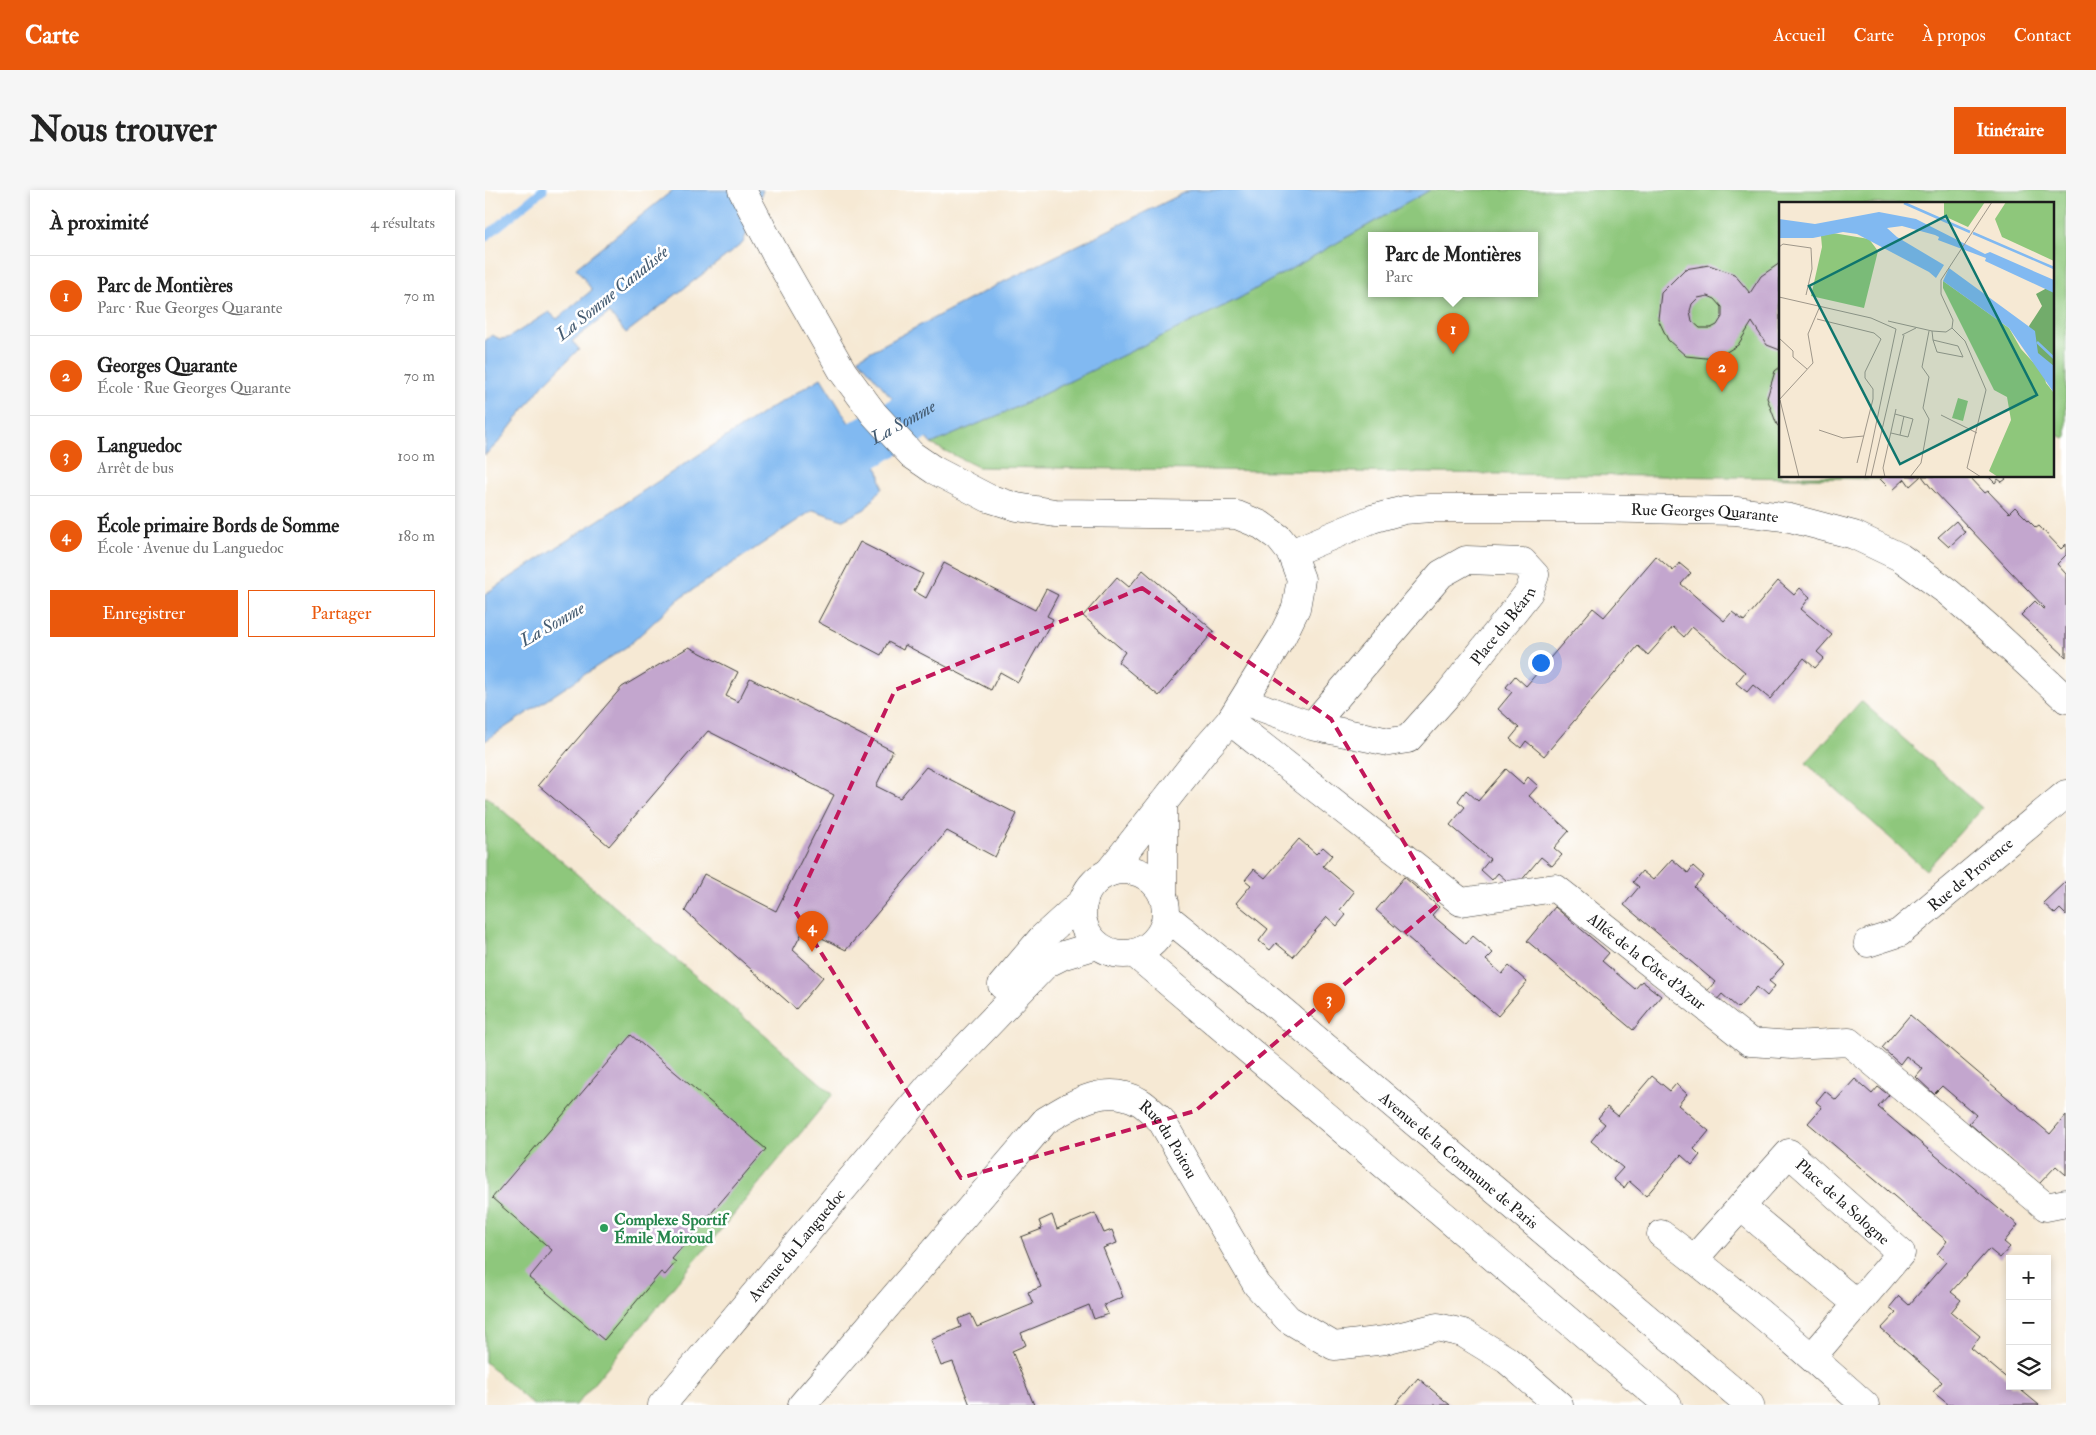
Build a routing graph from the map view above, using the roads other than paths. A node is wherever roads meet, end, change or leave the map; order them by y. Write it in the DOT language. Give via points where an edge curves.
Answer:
graph roads {
  1 [pos="742,190"];
  2 [pos="1291,553"];
  3 [pos="2066,700"];
  4 [pos="1237,711"];
  5 [pos="1312,726"];
  6 [pos="2066,794"];
  7 [pos="1163,803"];
  8 [pos="1108,873"];
  9 [pos="1084,900"];
  10 [pos="1165,906"];
  11 [pos="1868,942"];
  12 [pos="1097,945"];
  13 [pos="1135,954"];
  14 [pos="930,1085"];
  15 [pos="2066,1203"];
  16 [pos="1741,1207"];
  17 [pos="1661,1234"];
  18 [pos="1694,1259"];
  19 [pos="1857,1304"];
  20 [pos="1812,1357"];
  21 [pos="1855,1396"];
  22 [pos="664,1404"];
  23 [pos="802,1405"];
  24 [pos="1559,1405"];
  25 [pos="1668,1405"];
  26 [pos="1750,1405"];
  1 -- 2 [label="street" via="843,372 874,414 912,455 958,484 1017,507 1055,513 1237,515 1261,525 1279,538"];
  2 -- 3 [label="street, Rue Georges Quarante" via="1373,519 1404,510 1431,508 1721,510 1790,518 1854,535 1900,557 1948,592"];
  2 -- 4 [label="street" via="1301,579 1296,608"];
  4 -- 5 [label="street, Place du Béarn"];
  4 -- 7 [label="street"];
  4 -- 15 [label="street, Allée de la Côte d'Azur" via="1461,902 1555,888 1750,1042 1792,1045 1849,1042 2047,1207"];
  5 -- 5 [label="street, Place du Béarn" via="1389,742 1408,739 1450,692 1529,592 1535,575 1523,562 1466,560 1441,574"];
  6 -- 11 [label="street, Rue de Provence" via="1899,933"];
  7 -- 8 [label="street"];
  7 -- 10 [label="street"];
  8 -- 9 [label="street" via="1093,884"];
  8 -- 10 [label="street" via="1121,870 1146,875 1157,884"];
  9 -- 12 [label="street" via="1085,926"];
  9 -- 14 [label="street, Avenue du Languedoc" via="1042,938 945,1052"];
  10 -- 13 [label="street" via="1163,928 1157,938"];
  10 -- 26 [label="street, Avenue de la Commune de Paris" via="1273,1002"];
  12 -- 13 [label="street" via="1113,952"];
  12 -- 14 [label="street, Avenue du Languedoc" via="1064,954 1046,964"];
  13 -- 25 [label="street"];
  14 -- 22 [label="street, Avenue du Languedoc"];
  16 -- 18 [label="street, Place de la Sologne"];
  16 -- 19 [label="street"];
  16 -- 19 [label="street, Place de la Sologne" via="1789,1153 1901,1253"];
  17 -- 18 [label="street"];
  18 -- 20 [label="street"];
  19 -- 20 [label="street, Place de la Sologne"];
  20 -- 21 [label="street"];
  23 -- 24 [label="street, Rue du Poitou" via="1045,1121 1095,1095 1117,1094 1140,1102 1161,1120 1257,1286 1288,1319 1334,1346 1385,1340 1437,1327 1463,1333 1507,1360"];
}
